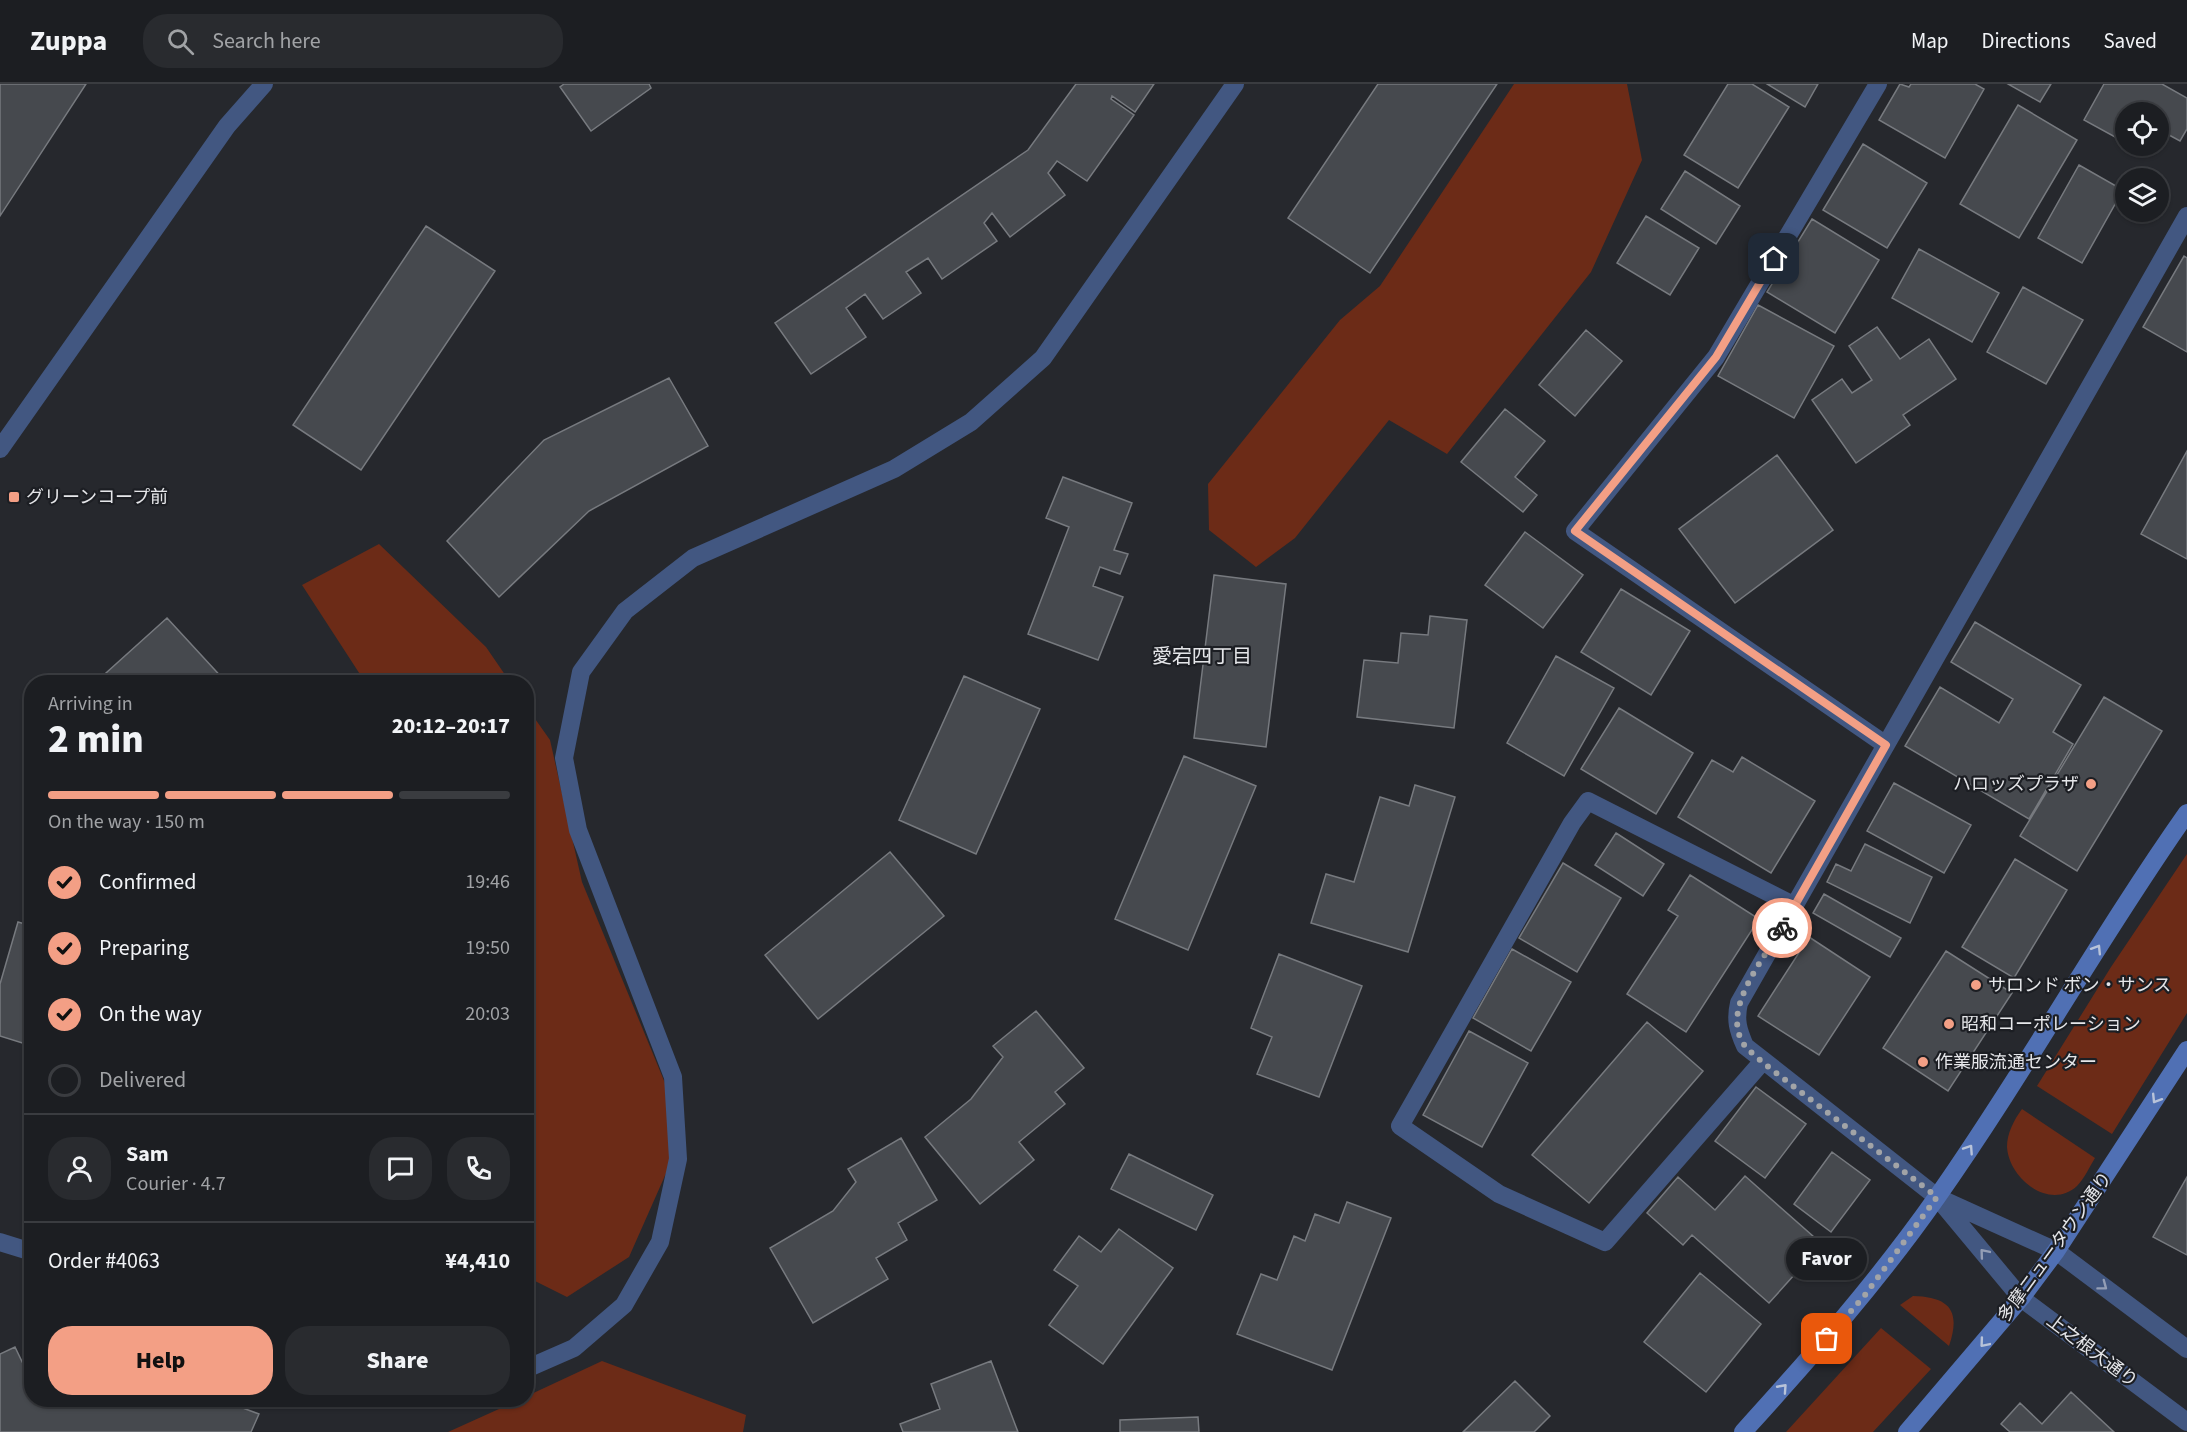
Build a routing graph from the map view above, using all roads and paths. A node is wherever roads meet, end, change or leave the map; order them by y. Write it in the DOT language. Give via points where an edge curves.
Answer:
graph roads {
  1 [pos="264,84"];
  2 [pos="1235,84"];
  3 [pos="1878,84"];
  4 [pos="2187,216"];
  5 [pos="0,449"];
  6 [pos="1886,745"];
  7 [pos="2187,813"];
  8 [pos="1795,906"];
  9 [pos="2187,1050"];
  10 [pos="1762,1062"];
  11 [pos="1937,1197"];
  12 [pos="0,1242"];
  13 [pos="24,1250"];
  14 [pos="2056,1251"];
  15 [pos="2021,1298"];
  16 [pos="2187,1348"];
  17 [pos="534,1366"];
  18 [pos="2187,1422"];
  19 [pos="1743,1432"];
  20 [pos="1907,1432"];
  1 -- 5 [label="street" via="227,126"];
  2 -- 17 [label="street" via="1042,358 971,422 894,469 693,558 625,611 581,672 564,758 578,830 673,1077 678,1159 660,1242 624,1305 574,1348"];
  3 -- 6 [label="street" via="1716,357 1575,531"];
  4 -- 6 [label="street"];
  6 -- 8 [label="street"];
  11 -- 7 [label="main road, one-way"];
  8 -- 10 [label="street" via="1739,1003 1736,1017 1745,1046"];
  8 -- 10 [label="street" via="1588,801 1400,1126 1499,1194 1605,1242"];
  9 -- 14 [label="main road, 多摩ニュータウン通り, one-way"];
  10 -- 11 [label="street"];
  11 -- 14 [label="street"];
  15 -- 11 [label="street, 上之根大通り, one-way"];
  19 -- 11 [label="main road, one-way" via="1865,1295"];
  12 -- 13 [label="street"];
  14 -- 15 [label="main road, 多摩ニュータウン通り"];
  14 -- 16 [label="street, one-way"];
  15 -- 18 [label="street, 上之根大通り"];
  15 -- 20 [label="main road, 多摩ニュータウン通り, one-way"];
}
